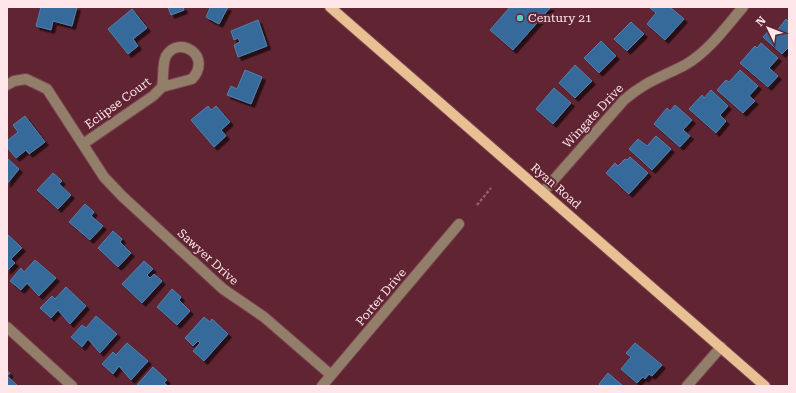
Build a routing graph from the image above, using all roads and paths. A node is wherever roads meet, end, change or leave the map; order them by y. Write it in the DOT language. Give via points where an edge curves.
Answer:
graph roads {
  1 [pos="330,7"];
  2 [pos="743,7"];
  3 [pos="7,85"];
  4 [pos="162,87"];
  5 [pos="83,144"];
  6 [pos="491,188"];
  7 [pos="543,192"];
  8 [pos="477,205"];
  9 [pos="459,224"];
  10 [pos="7,327"];
  11 [pos="721,346"];
  12 [pos="331,375"];
  13 [pos="72,386"];
  14 [pos="322,386"];
  15 [pos="687,386"];
  16 [pos="765,386"];
  1 -- 7 [label="main road, Ryan Road"];
  2 -- 7 [label="street, Wingate Drive" via="696,57 639,87 624,100"];
  3 -- 5 [label="street, Eclipse Court" via="26,79 47,90"];
  4 -- 5 [label="street, Eclipse Court" via="153,96"];
  5 -- 12 [label="street, Sawyer Drive" via="104,177 127,202 223,289 264,317"];
  6 -- 8 [label="path"];
  7 -- 11 [label="main road, Ryan Road"];
  9 -- 12 [label="street, Porter Drive"];
  10 -- 13 [label="street"];
  11 -- 15 [label="street"];
  11 -- 16 [label="main road, Ryan Road"];
  12 -- 14 [label="street, Porter Drive"];
}
